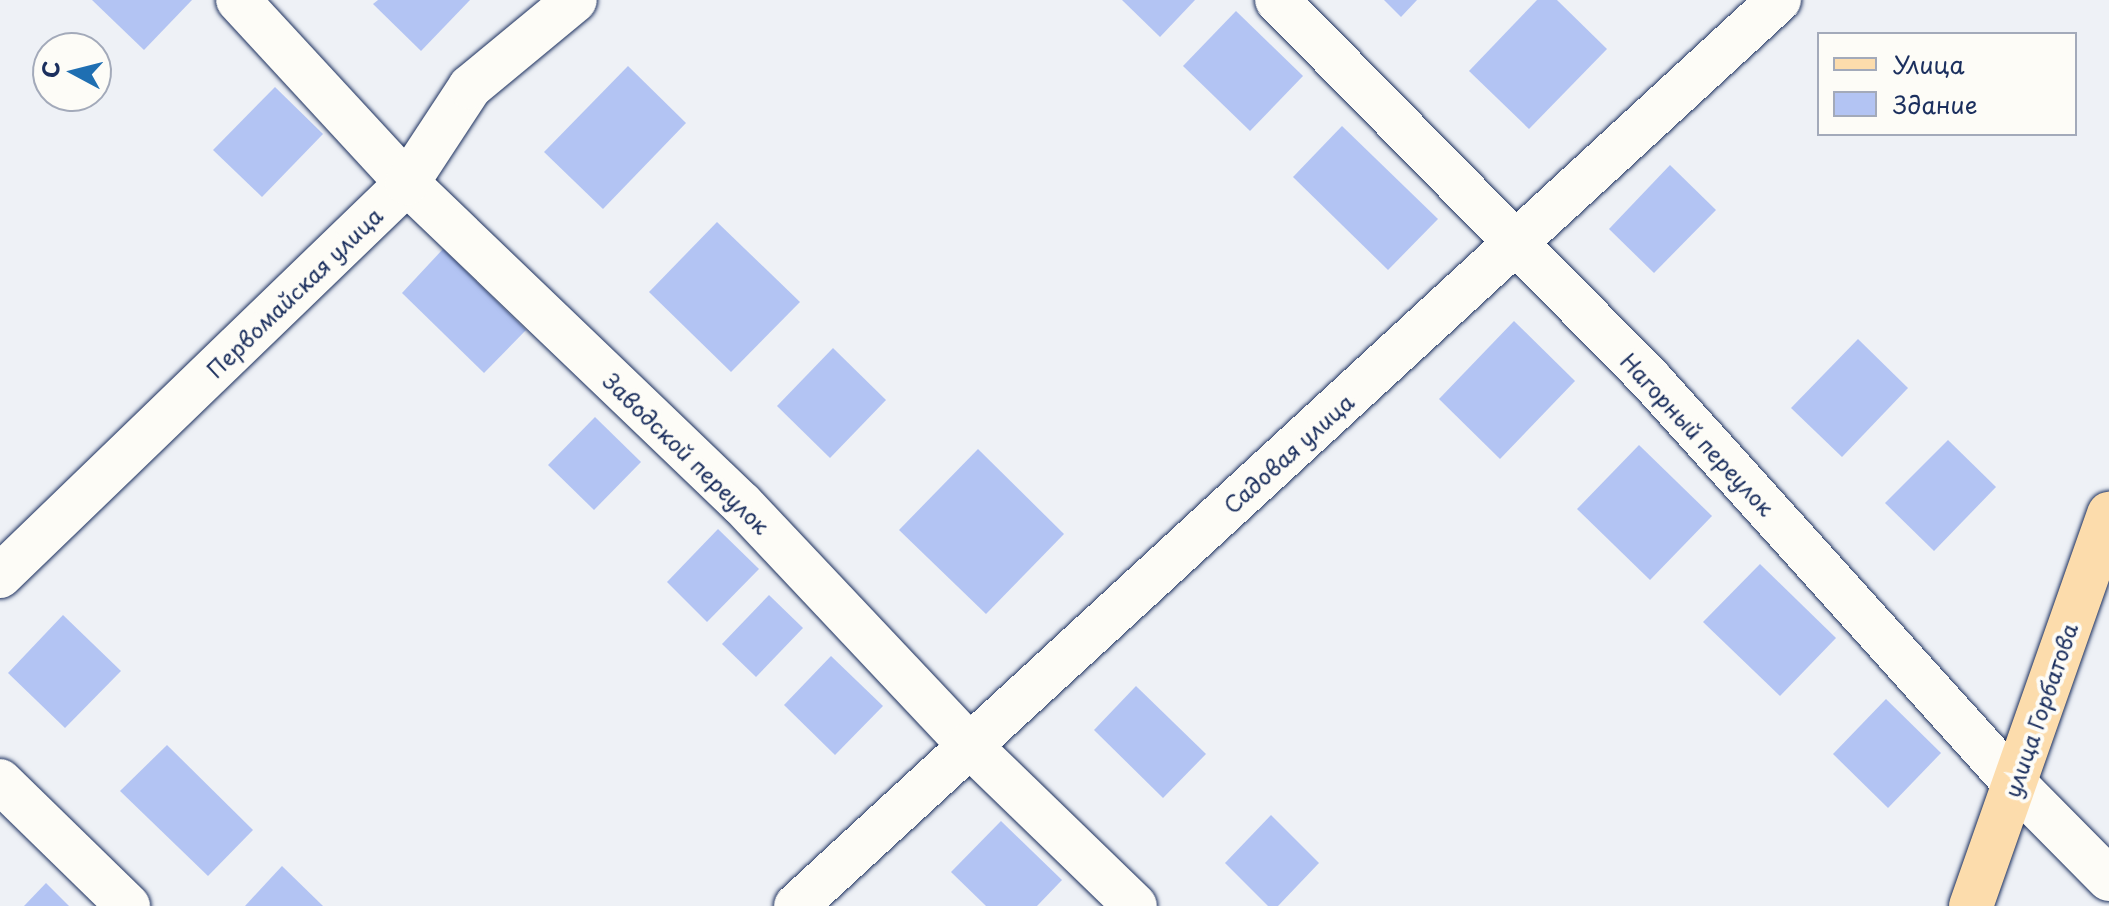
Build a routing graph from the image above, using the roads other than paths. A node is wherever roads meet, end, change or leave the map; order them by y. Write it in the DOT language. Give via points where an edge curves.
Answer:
graph roads {
  1 [pos="238,0"];
  2 [pos="575,0"];
  3 [pos="1277,0"];
  4 [pos="1779,0"];
  5 [pos="407,183"];
  6 [pos="1516,244"];
  7 [pos="2109,514"];
  8 [pos="0,576"];
  9 [pos="969,745"];
  10 [pos="0,781"];
  11 [pos="2014,783"];
  12 [pos="2109,879"];
  13 [pos="128,906"];
  14 [pos="796,906"];
  15 [pos="1135,906"];
  16 [pos="1971,906"];
  1 -- 5 [label="street, Заводской переулок"];
  2 -- 5 [label="street, Первомайская улица" via="470,87"];
  3 -- 6 [label="street, Нагорный переулок"];
  4 -- 6 [label="street, Садовая улица"];
  5 -- 8 [label="street, Первомайская улица"];
  5 -- 9 [label="street, Заводской переулок" via="742,504"];
  6 -- 9 [label="street, Садовая улица"];
  6 -- 11 [label="street, Нагорный переулок" via="1650,379"];
  7 -- 11 [label="main road, улица Горбатова"];
  9 -- 14 [label="street, Садовая улица"];
  9 -- 15 [label="street, Заводской переулок"];
  10 -- 13 [label="street"];
  11 -- 12 [label="street, Нагорный переулок"];
  11 -- 16 [label="main road, улица Горбатова"];
}
